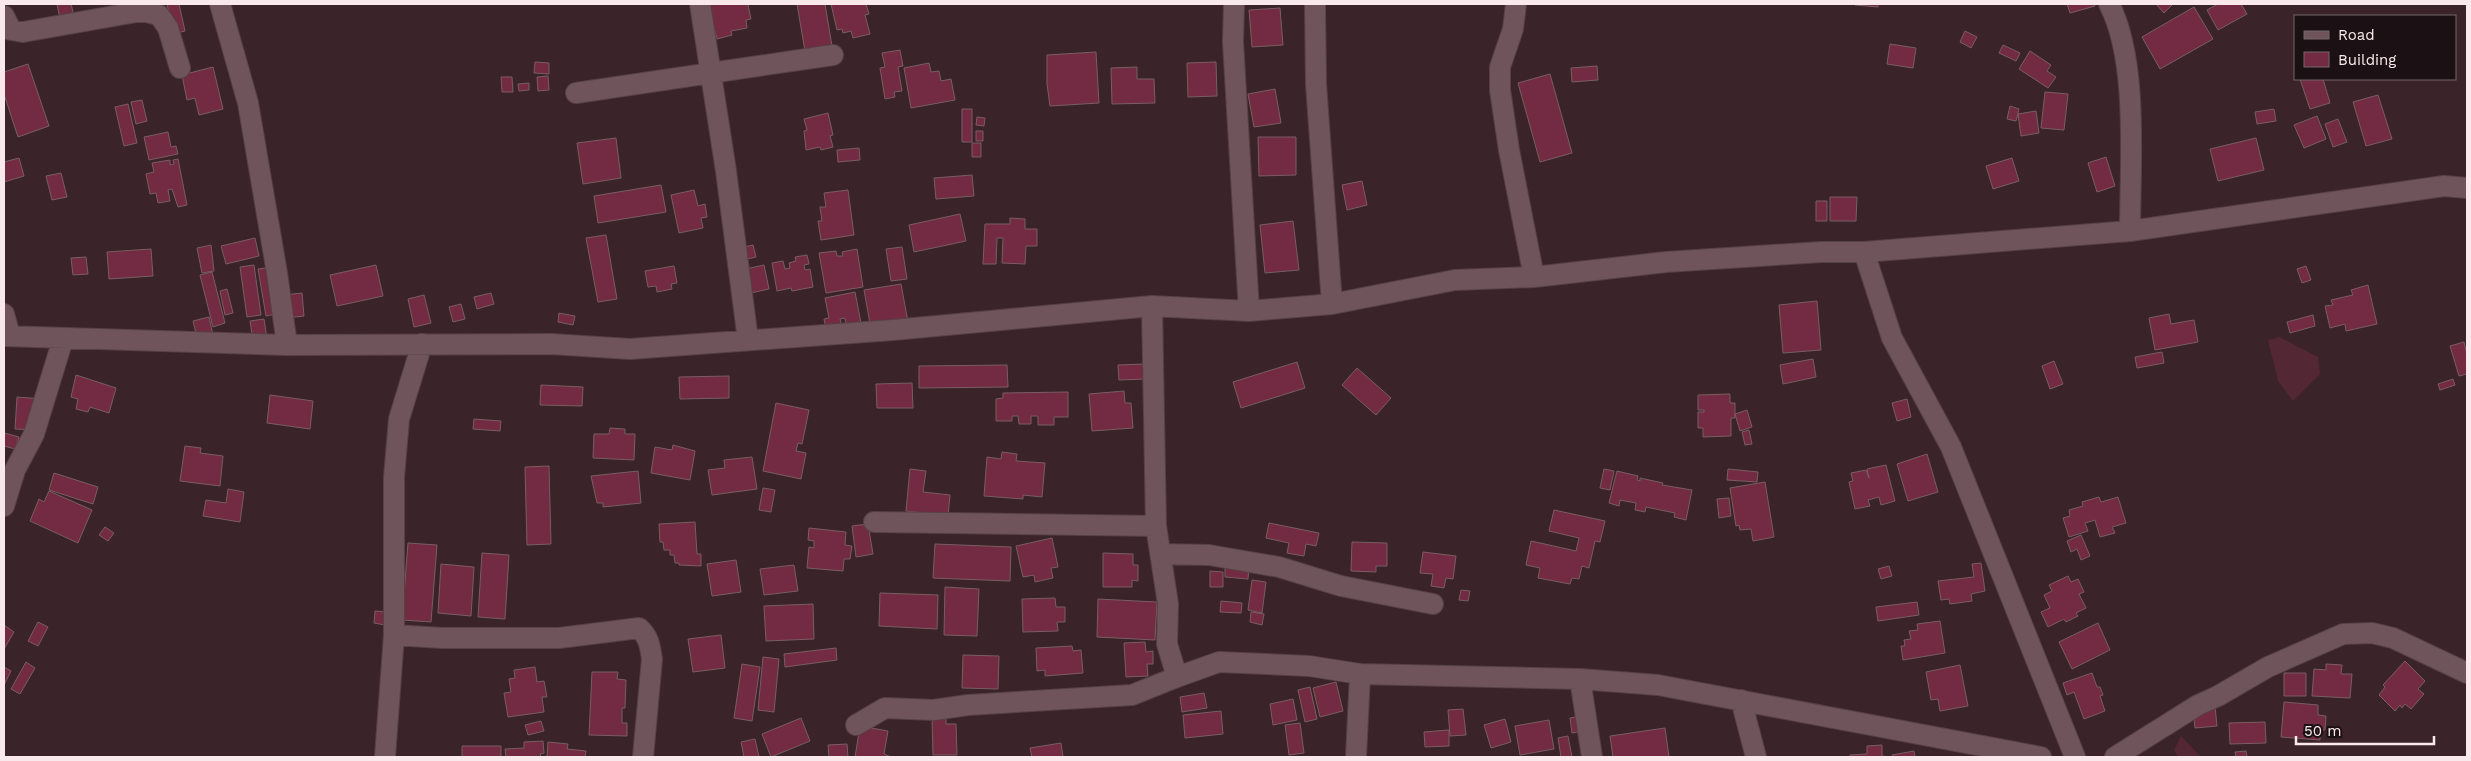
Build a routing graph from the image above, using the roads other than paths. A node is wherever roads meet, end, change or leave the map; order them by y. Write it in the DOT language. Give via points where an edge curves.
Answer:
graph roads {
  1 [pos="220,4"];
  2 [pos="700,4"];
  3 [pos="1234,4"];
  4 [pos="1315,4"];
  5 [pos="1516,4"];
  6 [pos="2109,4"];
  7 [pos="4,16"];
  8 [pos="833,55"];
  9 [pos="180,68"];
  10 [pos="712,73"];
  11 [pos="576,94"];
  12 [pos="2467,188"];
  13 [pos="2130,232"];
  14 [pos="1864,252"];
  15 [pos="1534,277"];
  16 [pos="1332,304"];
  17 [pos="1152,306"];
  18 [pos="1249,311"];
  19 [pos="4,314"];
  20 [pos="7,336"];
  21 [pos="63,339"];
  22 [pos="748,340"];
  23 [pos="422,344"];
  24 [pos="286,346"];
  25 [pos="4,506"];
  26 [pos="874,522"];
  27 [pos="1156,526"];
  28 [pos="1161,554"];
  29 [pos="1433,604"];
  30 [pos="394,635"];
  31 [pos="2467,673"];
  32 [pos="1360,674"];
  33 [pos="1177,677"];
  34 [pos="1580,679"];
  35 [pos="1742,700"];
  36 [pos="856,726"];
  37 [pos="385,757"];
  38 [pos="643,757"];
  39 [pos="1356,757"];
  40 [pos="1592,757"];
  41 [pos="1756,757"];
  42 [pos="2041,757"];
  43 [pos="2076,757"];
  44 [pos="2115,757"];
  1 -- 24 [label="street" via="248,103 276,263"];
  2 -- 10 [label="street"];
  3 -- 18 [label="street" via="1233,42"];
  4 -- 16 [label="street" via="1316,84"];
  5 -- 15 [label="street" via="1513,29 1500,67 1500,90"];
  6 -- 13 [label="street" via="2124,44 2129,86"];
  7 -- 9 [label="street" via="11,30 23,32 142,11 159,15 168,28"];
  8 -- 10 [label="street"];
  10 -- 11 [label="street"];
  10 -- 22 [label="street"];
  12 -- 13 [label="street" via="2444,186"];
  13 -- 14 [label="street"];
  14 -- 15 [label="street" via="1676,262"];
  14 -- 43 [label="street" via="1892,338 1951,447"];
  15 -- 16 [label="street" via="1455,280"];
  16 -- 18 [label="street"];
  17 -- 18 [label="street"];
  17 -- 22 [label="street"];
  17 -- 27 [label="street"];
  19 -- 20 [label="street"];
  20 -- 21 [label="street"];
  21 -- 24 [label="street"];
  21 -- 25 [label="street" via="34,434 15,470"];
  22 -- 23 [label="street" via="630,349 551,344"];
  23 -- 24 [label="street"];
  23 -- 30 [label="street" via="399,419 397,438"];
  26 -- 27 [label="street"];
  27 -- 28 [label="street"];
  28 -- 29 [label="street" via="1209,555 1279,567 1341,586"];
  28 -- 33 [label="street" via="1168,604 1167,644"];
  30 -- 37 [label="street"];
  30 -- 38 [label="street" via="559,638 639,628 646,634 652,658"];
  31 -- 44 [label="street" via="2393,638 2372,632 2343,634 2268,667 2198,704"];
  32 -- 33 [label="street" via="1309,666 1219,662"];
  32 -- 34 [label="street"];
  32 -- 39 [label="street"];
  33 -- 36 [label="street" via="1132,695 934,710 885,708"];
  34 -- 35 [label="street" via="1658,685"];
  34 -- 40 [label="street"];
  35 -- 41 [label="street"];
  35 -- 42 [label="street"];
}
